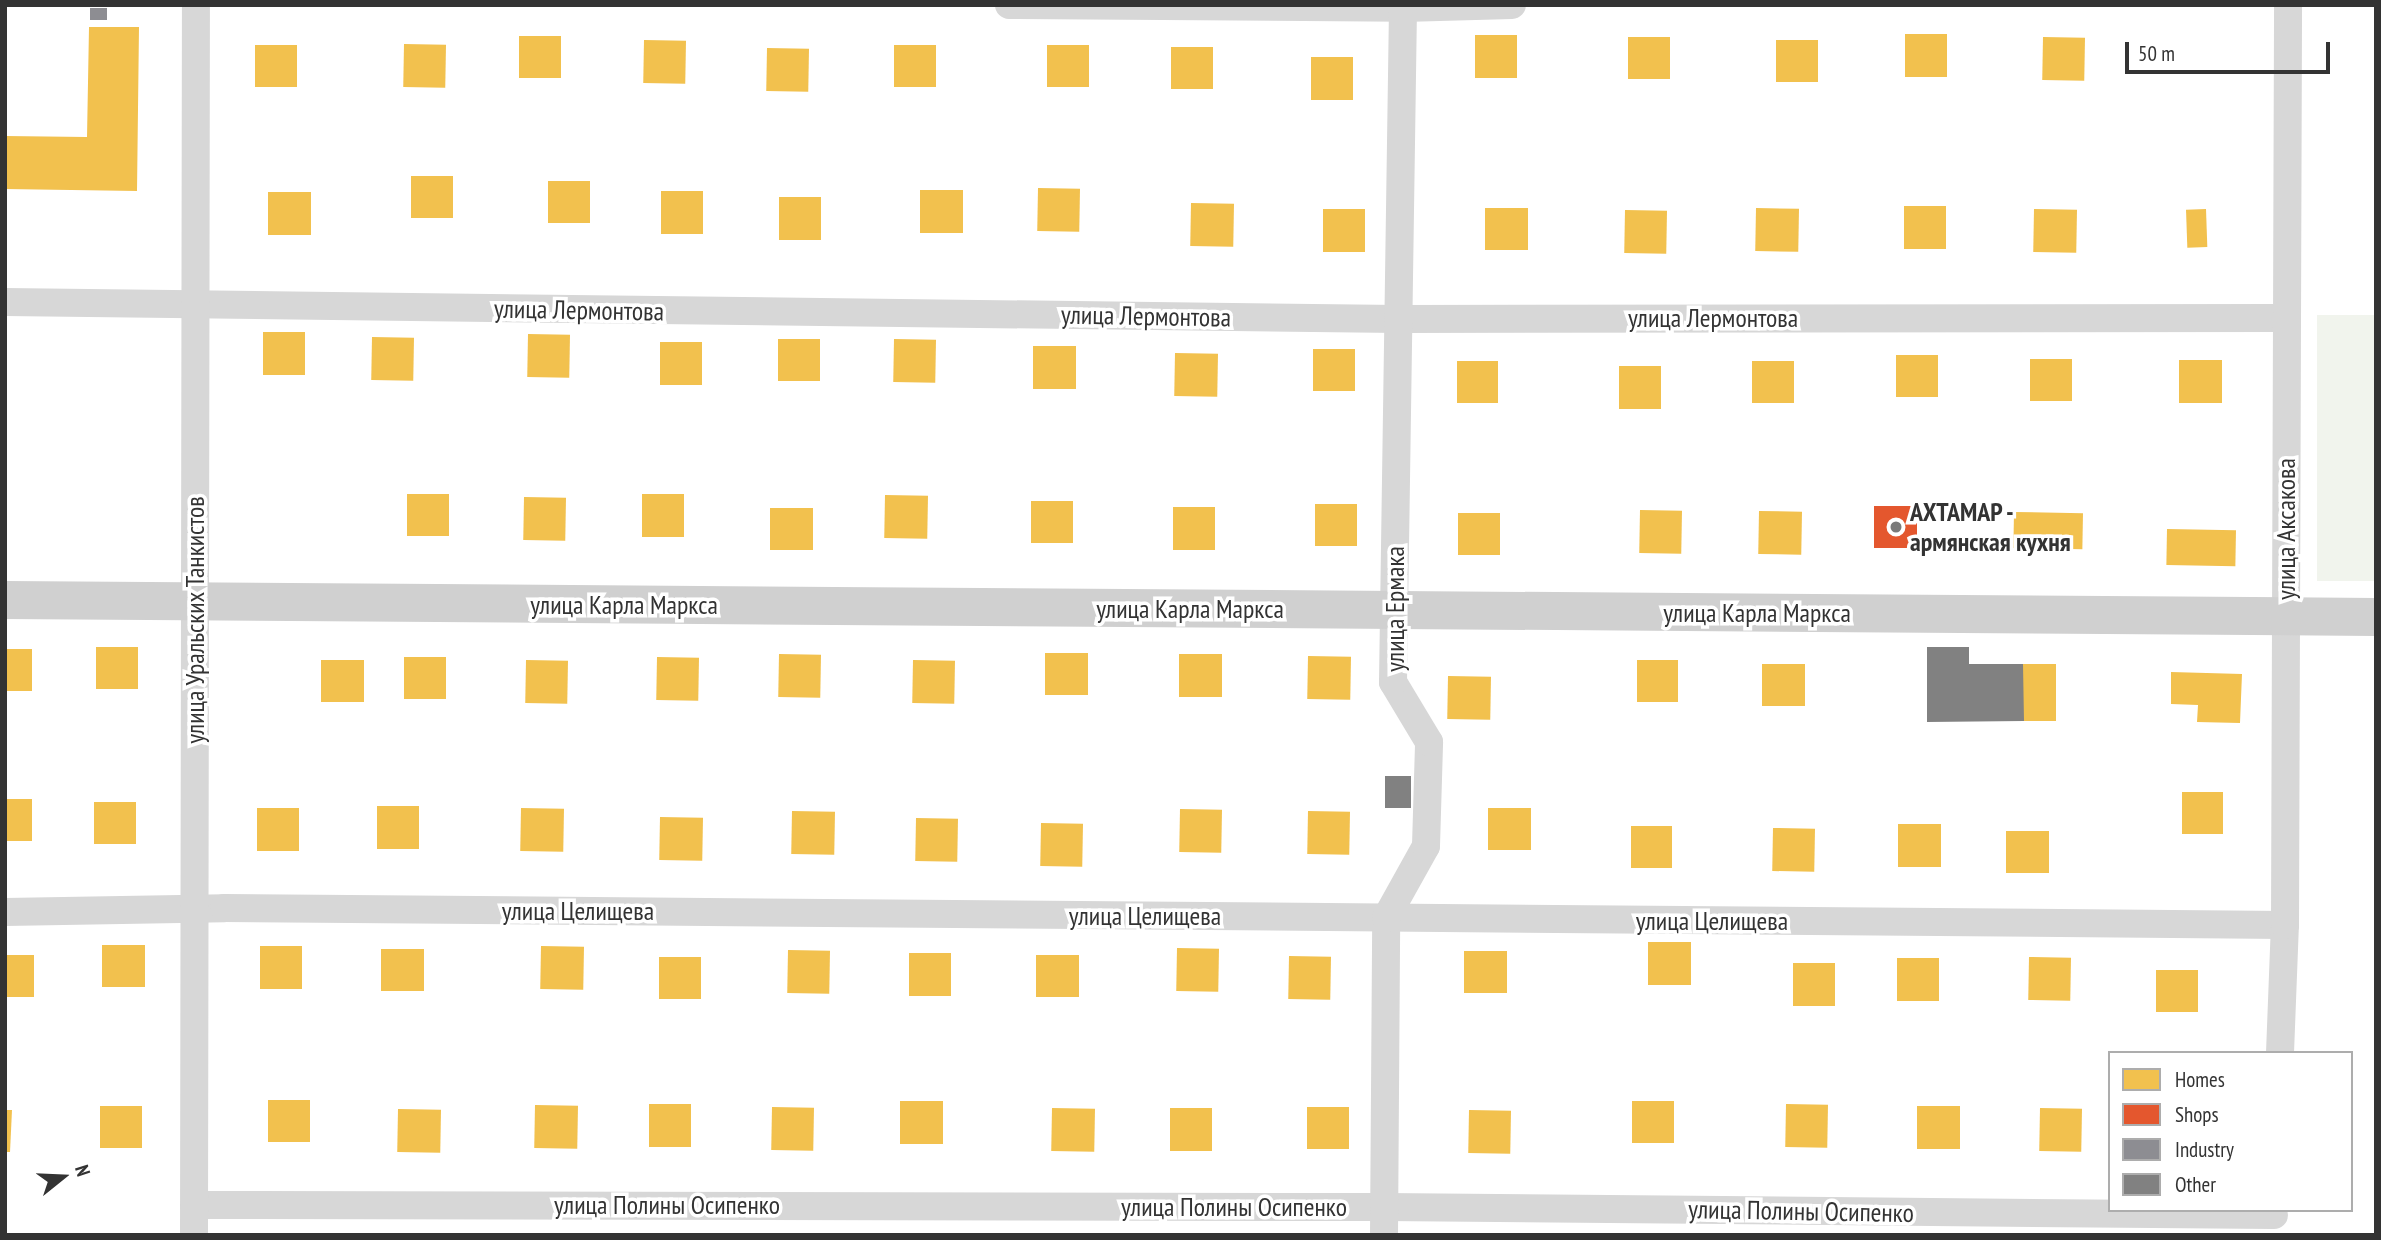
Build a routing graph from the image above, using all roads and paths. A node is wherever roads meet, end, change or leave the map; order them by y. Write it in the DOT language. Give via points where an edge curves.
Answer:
graph roads {
  1 [pos="196,5"];
  2 [pos="1009,5"];
  3 [pos="1512,5"];
  4 [pos="2288,5"];
  5 [pos="1404,7"];
  6 [pos="5,302"];
  7 [pos="195,305"];
  8 [pos="1399,318"];
  9 [pos="2287,318"];
  10 [pos="5,600"];
  11 [pos="195,602"];
  12 [pos="1393,611"];
  13 [pos="2286,617"];
  14 [pos="2376,617"];
  15 [pos="195,908"];
  16 [pos="5,912"];
  17 [pos="1385,918"];
  18 [pos="2286,925"];
  19 [pos="2280,1051"];
  20 [pos="194,1205"];
  21 [pos="1384,1207"];
  22 [pos="2274,1220"];
  23 [pos="194,1235"];
  24 [pos="1384,1235"];
  1 -- 7 [label="street, улица Уральских Танкистов"];
  2 -- 5 [label="street"];
  3 -- 5 [label="street"];
  4 -- 9 [label="street, улица Аксакова"];
  5 -- 8 [label="street, улица Ермака"];
  6 -- 7 [label="street, улица Лермонтова"];
  7 -- 8 [label="street, улица Лермонтова"];
  7 -- 11 [label="street, улица Уральских Танкистов"];
  8 -- 9 [label="street, улица Лермонтова"];
  8 -- 12 [label="street, улица Ермака"];
  9 -- 13 [label="street, улица Аксакова"];
  10 -- 11 [label="main road, улица Карла Маркса"];
  11 -- 12 [label="main road, улица Карла Маркса"];
  11 -- 15 [label="street, улица Уральских Танкистов"];
  12 -- 13 [label="main road, улица Карла Маркса"];
  12 -- 17 [label="street, улица Ермака" via="1393,682 1429,742 1426,846"];
  13 -- 14 [label="main road, улица Карла Маркса"];
  13 -- 18 [label="street, улица Аксакова"];
  15 -- 16 [label="street, улица Целищева"];
  15 -- 17 [label="street, улица Целищева"];
  15 -- 20 [label="street, улица Уральских Танкистов"];
  17 -- 18 [label="street, улица Целищева"];
  17 -- 21 [label="street, улица Ермака"];
  18 -- 19 [label="street, улица Аксакова"];
  20 -- 21 [label="street, улица Полины Осипенко"];
  20 -- 23 [label="street, улица Уральских Танкистов"];
  21 -- 22 [label="street, улица Полины Осипенко"];
  21 -- 24 [label="street, улица Ермака"];
}
